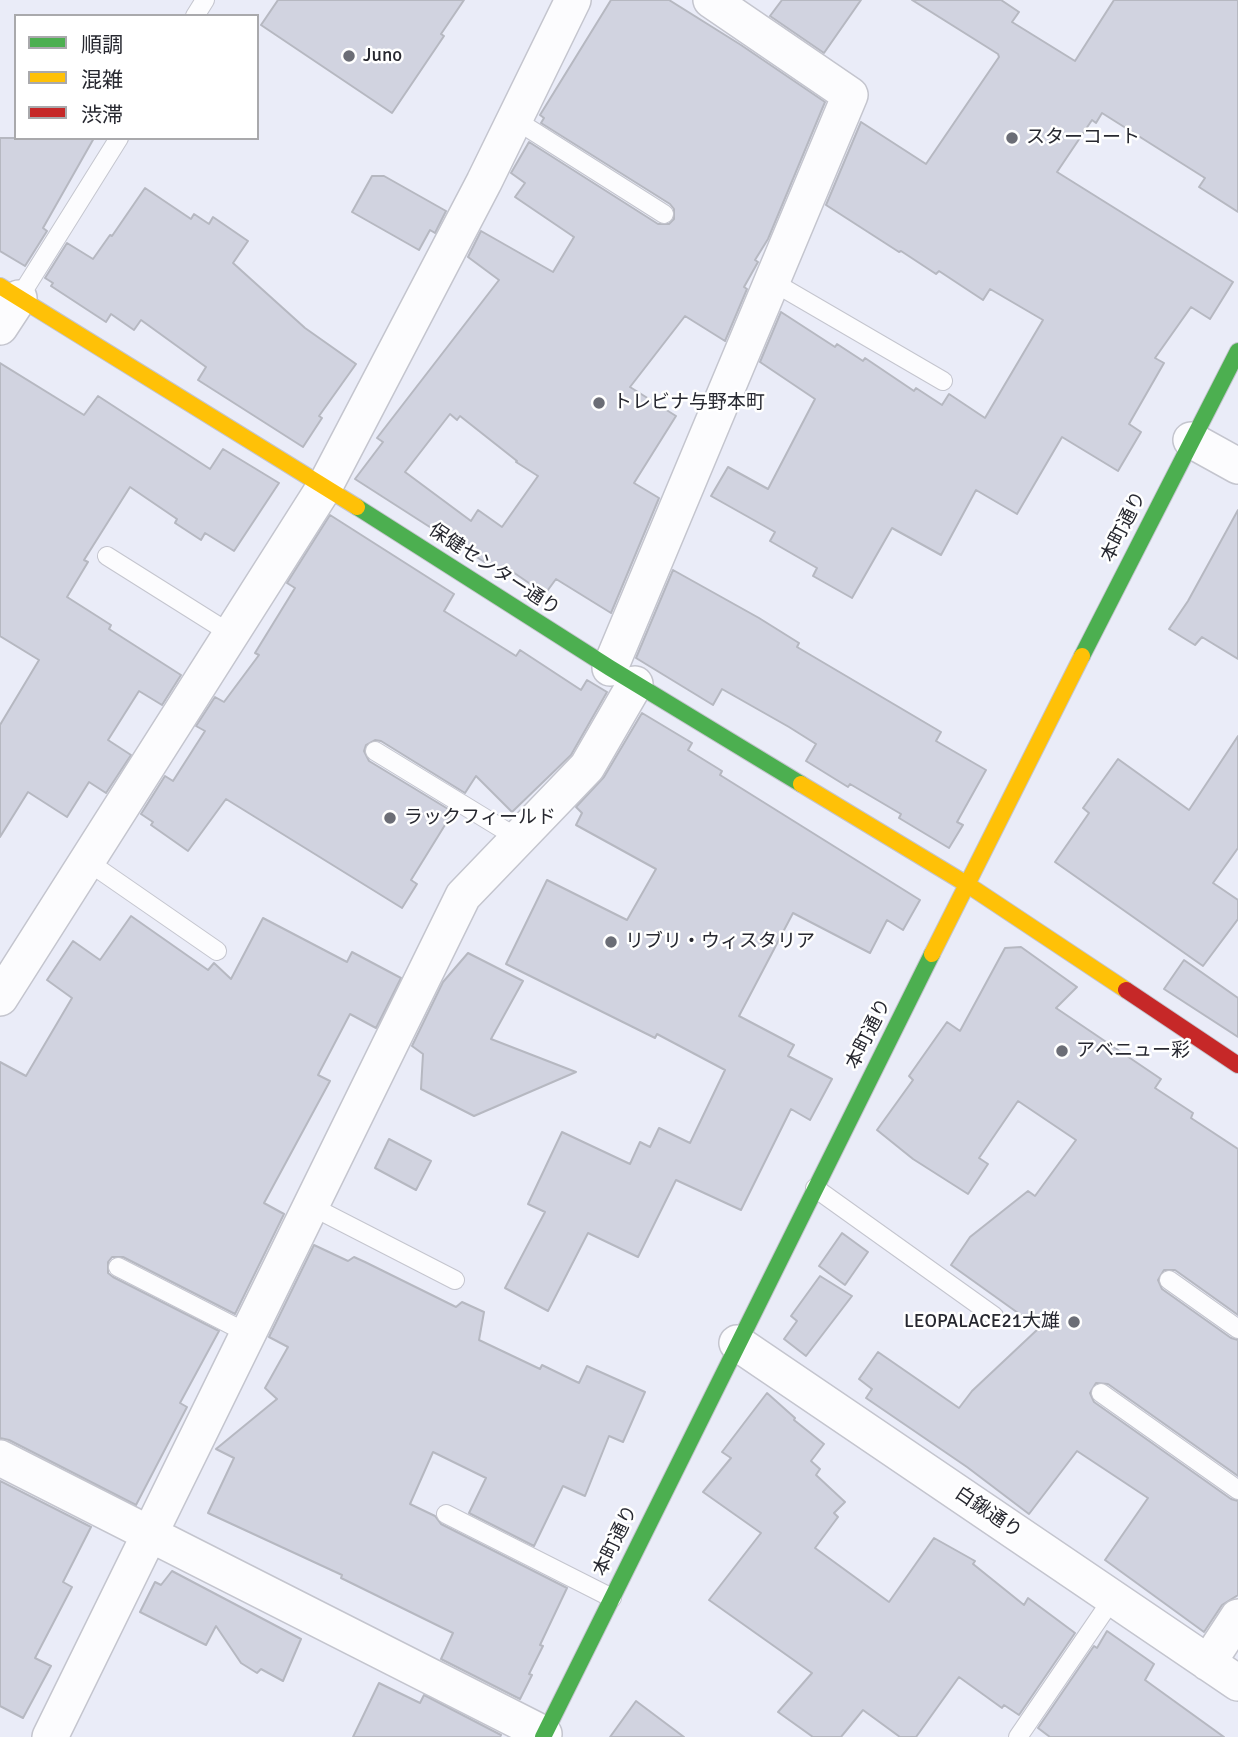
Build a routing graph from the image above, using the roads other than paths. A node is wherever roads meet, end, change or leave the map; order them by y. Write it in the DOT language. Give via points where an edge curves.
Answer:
graph roads {
  1 [pos="573,0"];
  2 [pos="711,0"];
  3 [pos="514,119"];
  4 [pos="118,140"];
  5 [pos="664,214"];
  6 [pos="773,282"];
  7 [pos="9,292"];
  8 [pos="0,327"];
  9 [pos="1238,351"];
  10 [pos="943,382"];
  11 [pos="1191,440"];
  12 [pos="1238,467"];
  13 [pos="325,486"];
  14 [pos="107,556"];
  15 [pos="231,634"];
  16 [pos="623,676"];
  17 [pos="374,751"];
  18 [pos="519,839"];
  19 [pos="87,861"];
  20 [pos="968,885"];
  21 [pos="217,951"];
  22 [pos="3,986"];
  23 [pos="1238,1065"];
  24 [pos="815,1188"];
  25 [pos="312,1206"];
  26 [pos="118,1266"];
  27 [pos="455,1280"];
  28 [pos="1169,1280"];
  29 [pos="994,1316"];
  30 [pos="1238,1329"];
  31 [pos="248,1334"];
  32 [pos="737,1343"];
  33 [pos="1101,1393"];
  34 [pos="0,1458"];
  35 [pos="1238,1490"];
  36 [pos="446,1514"];
  37 [pos="151,1534"];
  38 [pos="612,1598"];
  39 [pos="1113,1598"];
  40 [pos="1238,1617"];
  41 [pos="1209,1663"];
  42 [pos="1238,1683"];
  43 [pos="543,1735"];
  44 [pos="50,1737"];
  45 [pos="1018,1737"];
  1 -- 3 [label="street"];
  2 -- 6 [label="street" via="850,95"];
  3 -- 5 [label="lane"];
  3 -- 13 [label="street"];
  4 -- 7 [label="lane"];
  6 -- 10 [label="lane"];
  6 -- 16 [label="street"];
  7 -- 8 [label="street"];
  7 -- 13 [label="main road, 保健センター通り"];
  9 -- 11 [label="main road, 本町通り"];
  11 -- 12 [label="street"];
  11 -- 20 [label="main road, 本町通り"];
  13 -- 15 [label="street"];
  13 -- 16 [label="main road, 保健センター通り"];
  14 -- 15 [label="lane"];
  15 -- 19 [label="street"];
  16 -- 18 [label="street" via="587,767"];
  16 -- 20 [label="main road, 保健センター通り"];
  17 -- 18 [label="lane"];
  18 -- 25 [label="street" via="463,896"];
  19 -- 21 [label="lane"];
  19 -- 22 [label="street"];
  20 -- 23 [label="main road, 保健センター通り"];
  20 -- 24 [label="main road, 本町通り"];
  24 -- 29 [label="lane"];
  24 -- 32 [label="main road, 本町通り"];
  25 -- 27 [label="lane"];
  25 -- 31 [label="street"];
  26 -- 31 [label="lane"];
  28 -- 30 [label="lane"];
  31 -- 37 [label="street"];
  32 -- 38 [label="main road, 本町通り"];
  32 -- 39 [label="street, 白鍬通り"];
  33 -- 35 [label="lane"];
  34 -- 37 [label="street"];
  36 -- 38 [label="lane"];
  37 -- 43 [label="street"];
  37 -- 44 [label="street"];
  38 -- 43 [label="main road, 本町通り"];
  39 -- 41 [label="street, 白鍬通り"];
  39 -- 45 [label="lane"];
  40 -- 41 [label="street"];
  41 -- 42 [label="street, 白鍬通り"];
}
